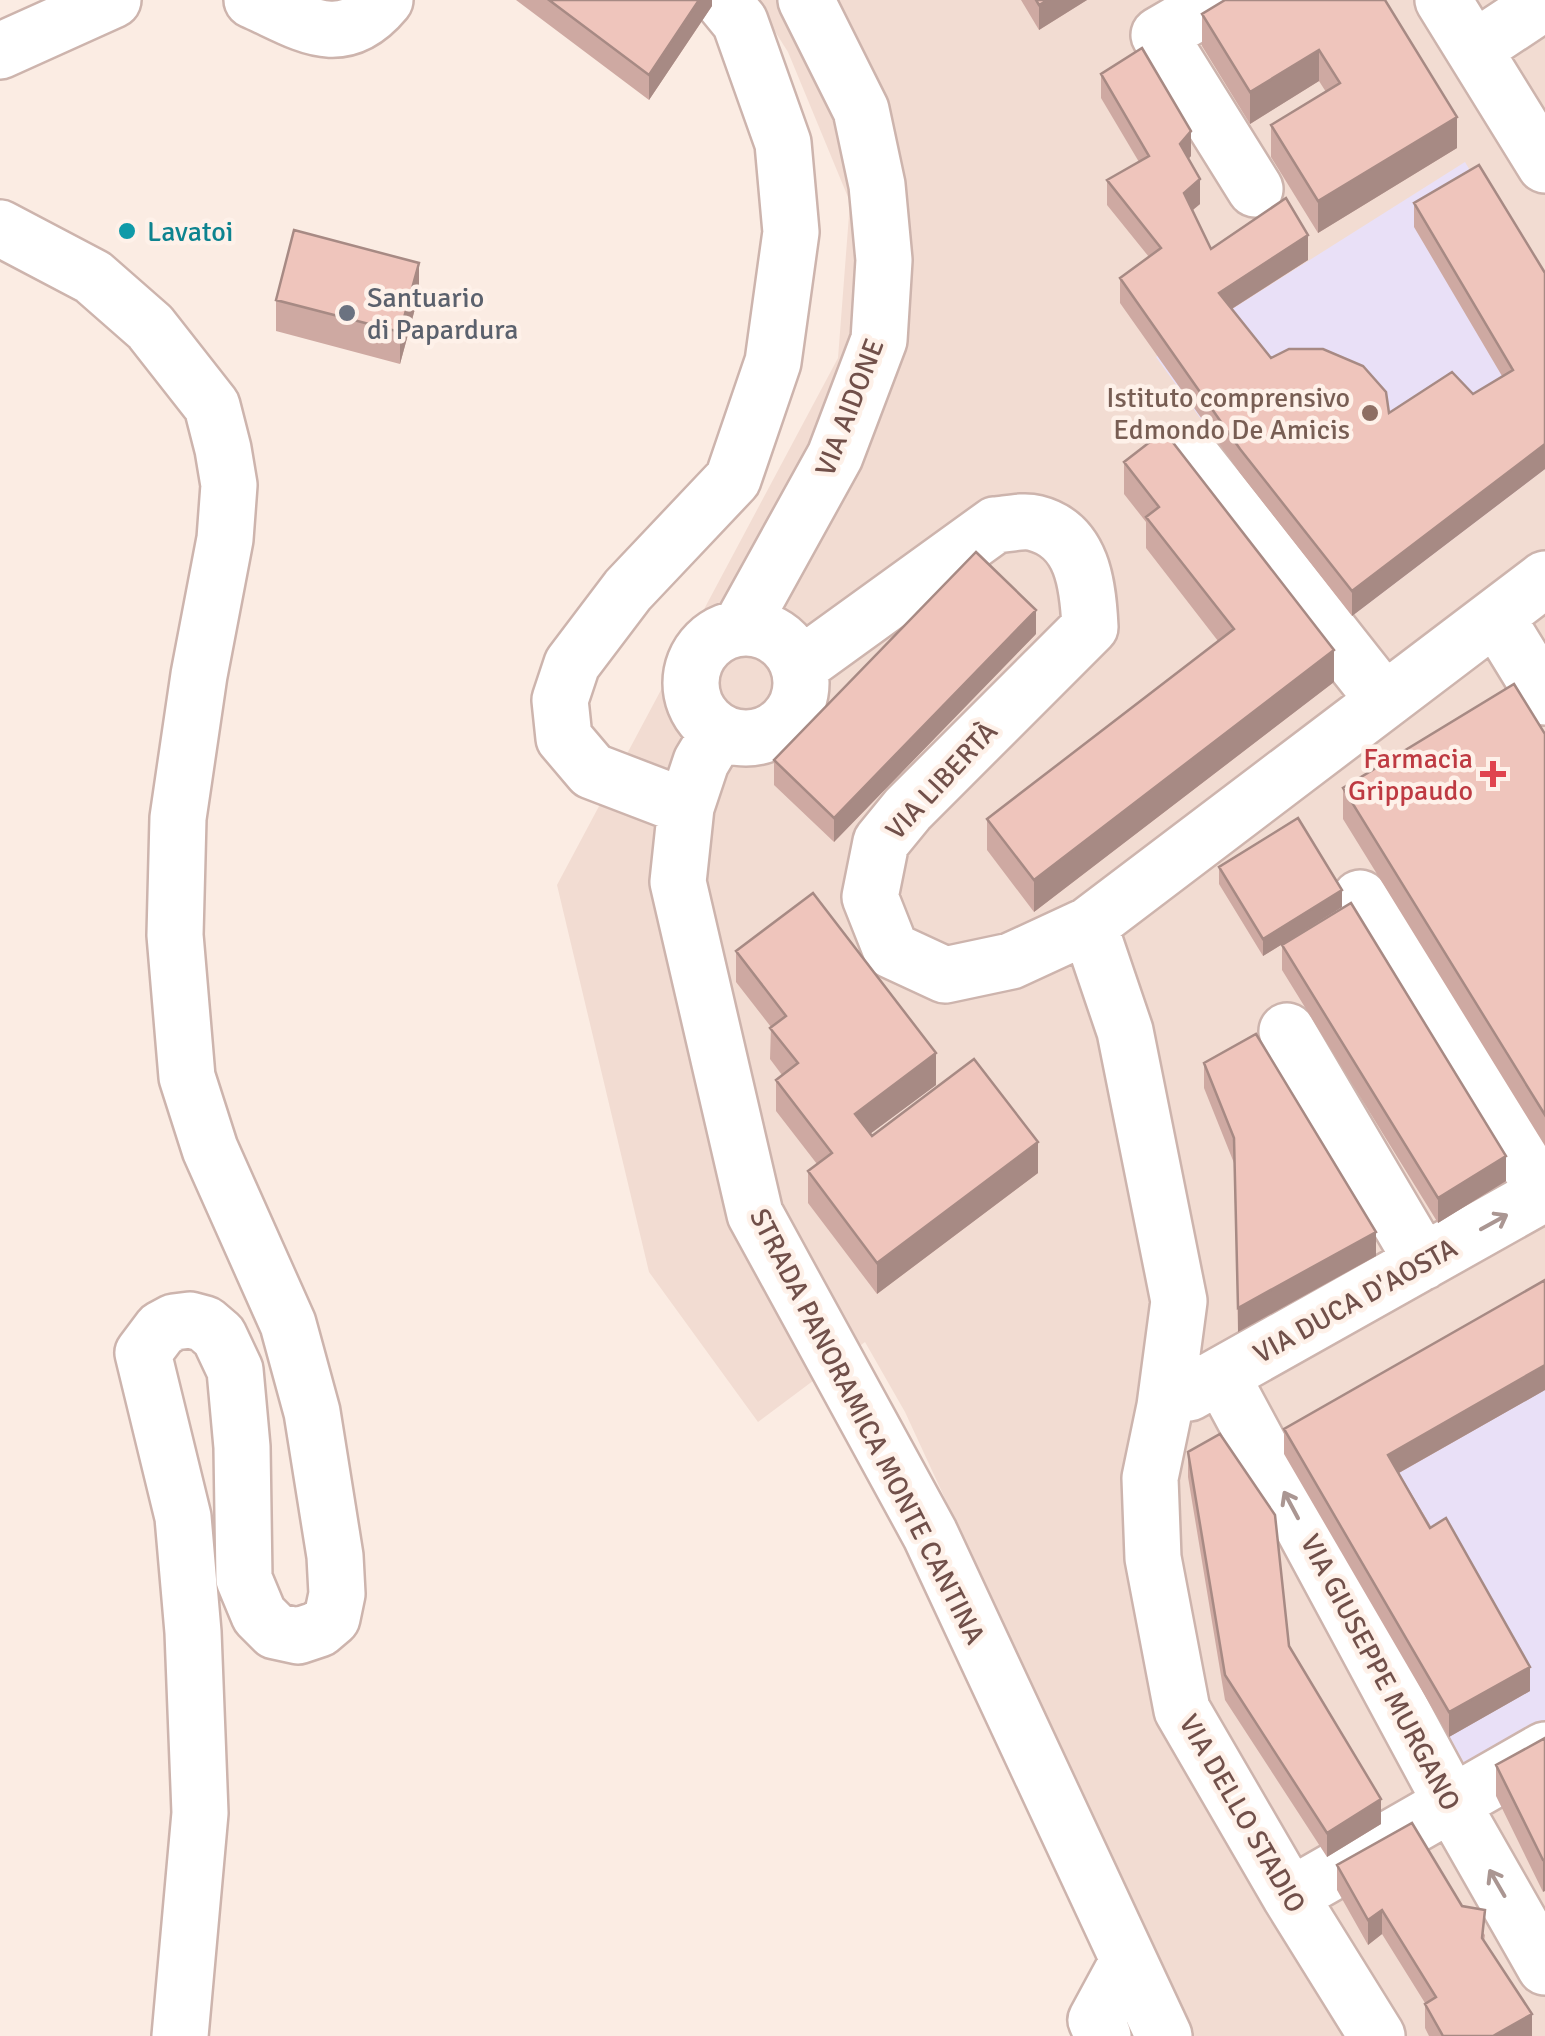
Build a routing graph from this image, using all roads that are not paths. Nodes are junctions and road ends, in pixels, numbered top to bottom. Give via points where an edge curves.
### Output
1 (113, 0) edge
2 (252, 0) edge
3 (385, 0) edge
4 (722, 0) edge
5 (806, 0) edge
6 (1219, 0) edge
7 (1444, 0) edge
8 (1545, 2) edge
9 (1474, 50) junction
10 (0, 51) edge
11 (1545, 166) edge
12 (1255, 189) dead end
13 (0, 228) edge
14 (1193, 458) dead end
15 (1545, 579) edge
16 (1496, 617) junction
17 (740, 628) junction
18 (800, 666) junction
19 (1545, 697) edge
20 (1384, 700) junction
21 (719, 732) junction
22 (686, 808) junction
23 (1360, 898) dead end
24 (1090, 925) junction
25 (1287, 1031) dead end
26 (1545, 1192) edge
27 (1423, 1262) junction
28 (1221, 1375) junction
29 (1165, 1406) junction
30 (1545, 1750) edge
31 (1451, 1802) junction
32 (1290, 1896) junction
33 (1128, 1962) junction
34 (1545, 1968) edge
35 (180, 2036) edge
36 (1103, 2036) edge
37 (1164, 2036) edge
38 (1378, 2036) edge

1 - 10 street
2 - 3 street via 323,32 351,27
4 - 22 street via 740,22 784,144 791,232 773,362 733,479 628,590 572,664 560,700 564,738 592,771
5 - 17 street, VIA AIDONE via 861,110 884,260 879,340 836,456
6 - 12 street via 1159,35
7 - 9 street
8 - 9 street
9 - 11 street
13 - 35 street via 93,277 150,328 212,406 229,485 178,818 174,935 186,1059 210,1149 288,1324 312,1412 337,1594 332,1618 298,1636 275,1632 259,1615 244,1580 235,1370 219,1336 205,1324 190,1320 161,1328 143,1354 182,1517 200,1813
14 - 20 street
15 - 16 street, VIA LIBERTÀ
16 - 19 street
16 - 20 street, VIA LIBERTÀ
17 - 18 street via 783,641
17 - 21 street via 709,642 692,672 696,706
18 - 21 street via 800,700 782,727 751,738
18 - 24 street, VIA LIBERTÀ via 995,525 1033,522 1068,539 1088,583 1090,627 880,842 870,897 891,950 945,975 1011,961
20 - 24 street, VIA LIBERTÀ
21 - 22 street, STRADA PANORAMICA MONTE CANTINA
22 - 33 street, STRADA PANORAMICA MONTE CANTINA via 678,882 755,1214 930,1534
23 - 26 street
24 - 29 street, VIA DELLO STADIO via 1125,1031 1179,1301
25 - 27 street
27 -> 26 street, VIA DUCA D'AOSTA
27 - 28 street, VIA DUCA D'AOSTA
28 - 29 street, VIA DUCA D'AOSTA
31 -> 28 street, VIA GIUSEPPE MURGANO
29 - 32 street, VIA DELLO STADIO via 1150,1478 1152,1558 1182,1710
30 - 31 street
31 - 32 street
34 -> 31 street, VIA GIUSEPPE MURGANO
32 - 38 street, VIA DELLO STADIO
33 - 36 street via 1096,2020
33 - 37 street, STRADA PANORAMICA MONTE CANTINA

